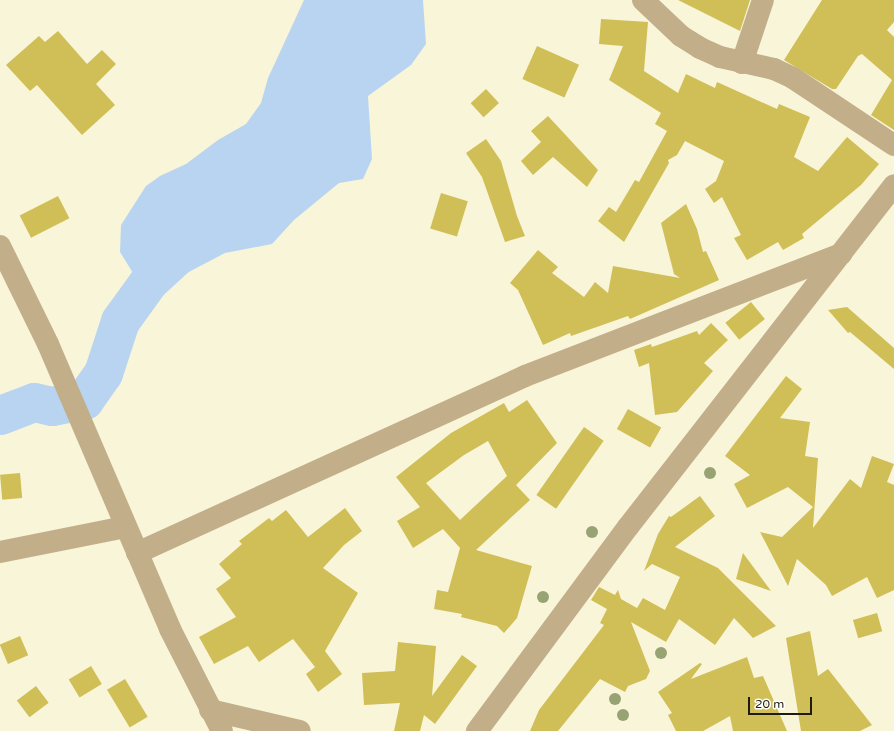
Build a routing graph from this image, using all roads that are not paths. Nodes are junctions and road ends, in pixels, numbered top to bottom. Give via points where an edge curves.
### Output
1 (643, 0) edge
2 (763, 0) edge
3 (742, 62) junction
4 (894, 145) edge
5 (894, 185) edge
6 (0, 246) edge
7 (841, 254) junction
8 (125, 527) junction
9 (0, 552) edge
10 (137, 553) junction
11 (210, 710) junction
12 (222, 731) edge
13 (300, 731) edge
14 (477, 731) edge

1 - 3 street via 681,36 700,48
2 - 3 street
3 - 4 street via 774,69 793,78
5 - 7 street
6 - 8 street via 48,344
7 - 10 street via 526,376
7 - 14 street via 628,527
8 - 9 street
8 - 10 street
10 - 11 street
11 - 12 street
11 - 13 street

